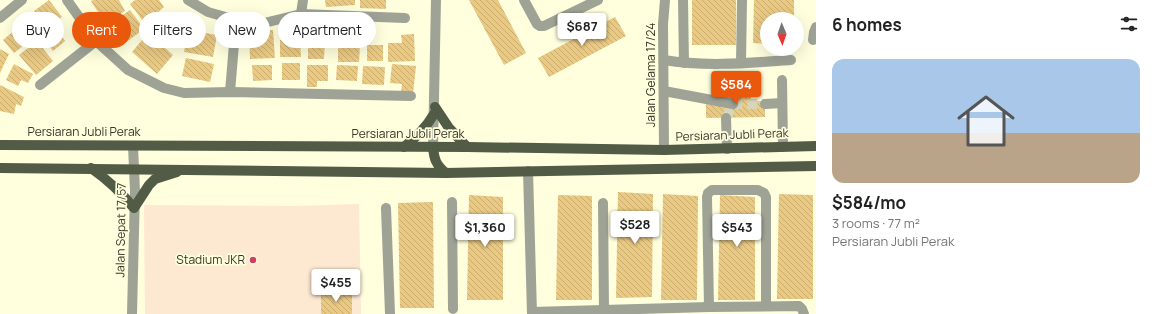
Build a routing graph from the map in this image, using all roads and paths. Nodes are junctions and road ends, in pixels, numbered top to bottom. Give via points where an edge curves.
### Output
1 (22, 0) edge
2 (67, 0) edge
3 (188, 0) edge
4 (303, 0) edge
5 (436, 0) edge
6 (524, 0) edge
7 (598, 0) edge
8 (665, 0) edge
9 (742, 0) edge
10 (682, 4) edge
11 (75, 12) edge
12 (301, 12) edge
13 (214, 14) edge
14 (376, 17) edge
15 (0, 18) edge
16 (405, 18) dead end
17 (816, 27) edge
18 (813, 40) dead end
19 (87, 48) edge
20 (104, 48) edge
21 (234, 48) edge
22 (664, 60) junction
23 (791, 60) dead end
24 (684, 63) junction
25 (741, 64) junction
26 (782, 80) dead end
27 (40, 85) dead end
28 (664, 91) junction
29 (230, 92) junction
30 (411, 96) dead end
31 (782, 103) junction
32 (733, 104) dead end
33 (765, 104) tunnel mouth
34 (434, 110) junction
35 (726, 118) tunnel mouth
36 (0, 145) edge
37 (133, 146) junction
38 (404, 146) junction
39 (816, 146) edge
40 (433, 147) junction
41 (468, 147) junction
42 (783, 147) junction
43 (727, 149) junction
44 (664, 150) junction
45 (816, 166) edge
46 (0, 168) edge
47 (91, 168) junction
48 (135, 169) junction
49 (186, 169) junction
50 (528, 171) junction
51 (446, 173) junction
52 (452, 202) dead end
53 (603, 203) dead end
54 (134, 208) junction
55 (386, 208) dead end
56 (766, 306) junction
57 (709, 307) junction
58 (604, 310) junction
59 (453, 312) edge
60 (625, 312) edge
61 (532, 313) edge
62 (132, 314) edge
63 (390, 314) edge
64 (804, 314) edge

1 - 15 street
2 - 11 street
3 - 13 street
4 - 12 street
5 - 34 street
6 - 7 street via 537,24 544,26
8 - 10 street
8 - 22 street, Jalan Gelama 17/24
9 - 25 street
10 - 24 street
14 - 16 street
17 - 18 street
19 - 27 street
20 - 29 street via 128,70 164,88 184,93
21 - 29 street
22 - 24 street
22 - 28 street, Jalan Gelama 17/24
23 - 25 street
24 - 25 street
26 - 31 street
28 - 32 street
28 - 44 street, Jalan Gelama 17/24
29 - 30 street
31 - 33 street
31 - 42 street
34 - 38 main road via 428,124 418,136
34 - 40 street
34 - 41 main road
35 - 43 street
36 - 37 main road, Persiaran Jubli Perak
37 - 38 main road, Persiaran Jubli Perak
37 - 48 street, Jalan Sepat 17/57
38 - 40 main road, Persiaran Jubli Perak
39 - 42 main road, Persiaran Jubli Perak
40 - 41 main road, Persiaran Jubli Perak
40 - 51 main road via 436,163
41 - 44 main road, Persiaran Jubli Perak
42 - 43 main road, Persiaran Jubli Perak
43 - 44 main road, Persiaran Jubli Perak
45 - 50 main road
46 - 47 main road
47 - 48 main road
47 - 54 main road via 116,188
48 - 49 main road
48 - 54 street, Jalan Sepat 17/57
49 - 51 main road
49 - 54 main road via 155,179
50 - 51 main road
50 - 61 street
52 - 59 street
53 - 58 street
54 - 62 street, Jalan Sepat 17/57
55 - 63 street
56 - 57 street
56 - 57 street via 766,197 758,190 712,190 707,197
56 - 64 street via 799,306
57 - 60 street
58 - 60 street
58 - 61 street

